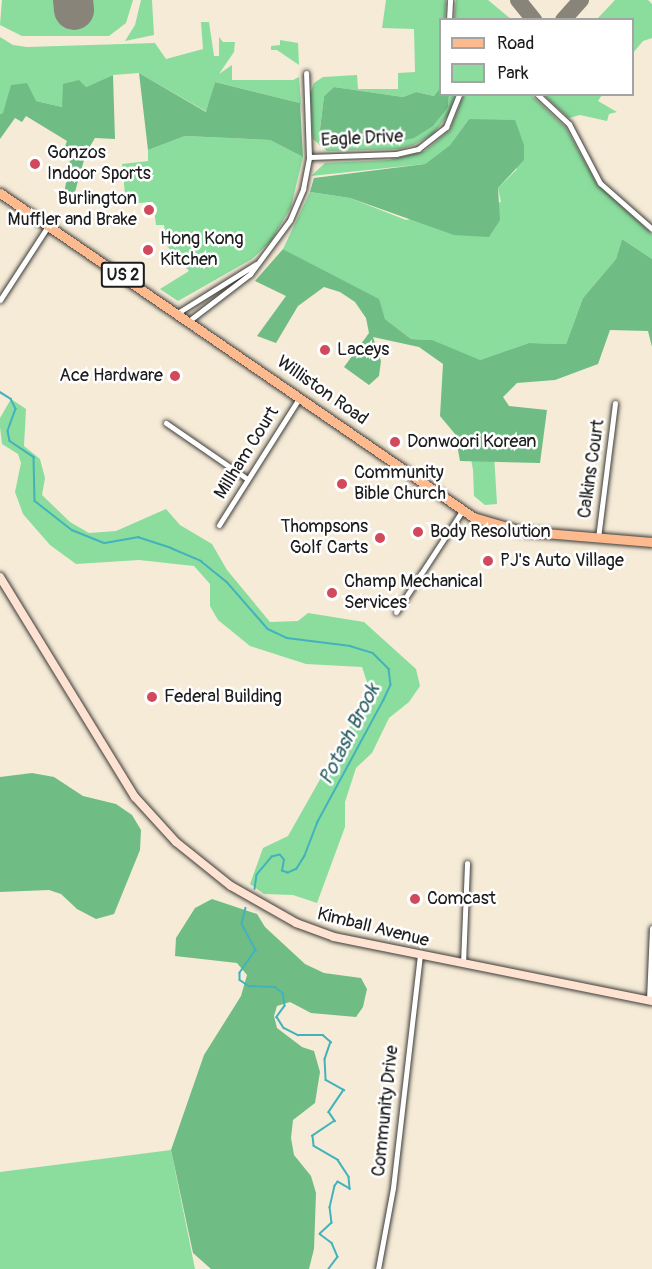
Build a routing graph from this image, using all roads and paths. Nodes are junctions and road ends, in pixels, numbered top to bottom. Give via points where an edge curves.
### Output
1 (450, 0) edge
2 (449, 18) edge
3 (306, 73) dead end
4 (458, 96) edge
5 (539, 96) edge
6 (309, 157) junction
7 (0, 193) edge
8 (48, 224) junction
9 (652, 229) edge
10 (260, 261) junction
11 (0, 300) edge
12 (179, 312) junction
13 (190, 320) junction
14 (300, 397) junction
15 (615, 403) dead end
16 (166, 423) dead end
17 (246, 478) junction
18 (462, 511) junction
19 (219, 525) dead end
20 (598, 538) junction
21 (652, 542) edge
22 (0, 577) edge
23 (396, 612) dead end
24 (467, 863) dead end
25 (652, 928) edge
26 (420, 955) junction
27 (463, 964) junction
28 (651, 1000) edge
29 (378, 1269) edge

1 - 2 street
3 - 6 street
4 - 6 street, Eagle Drive via 446,127 418,149 396,154
5 - 9 street via 569,124 600,183
6 - 10 street via 303,189 290,220
7 - 8 main road, Williston Road / US 2
8 - 11 street
8 - 12 main road, Williston Road / US 2
10 - 12 street
10 - 13 street via 241,281
12 - 13 main road, Williston Road / US 2
13 - 14 main road, Williston Road / US 2
14 - 17 street, Millham Court
14 - 18 main road, Williston Road / US 2
15 - 20 street, Calkins Court
16 - 17 street
17 - 19 street, Millham Court
18 - 20 main road, Williston Road / US 2 via 511,529
18 - 23 street
20 - 21 main road, Williston Road / US 2
22 - 26 main road, Kimball Avenue via 113,766 143,807 176,842 231,886 296,923 334,937
24 - 27 street
25 - 28 street
26 - 27 main road, Kimball Avenue
26 - 29 street, Community Drive via 392,1198
27 - 28 main road, Kimball Avenue

